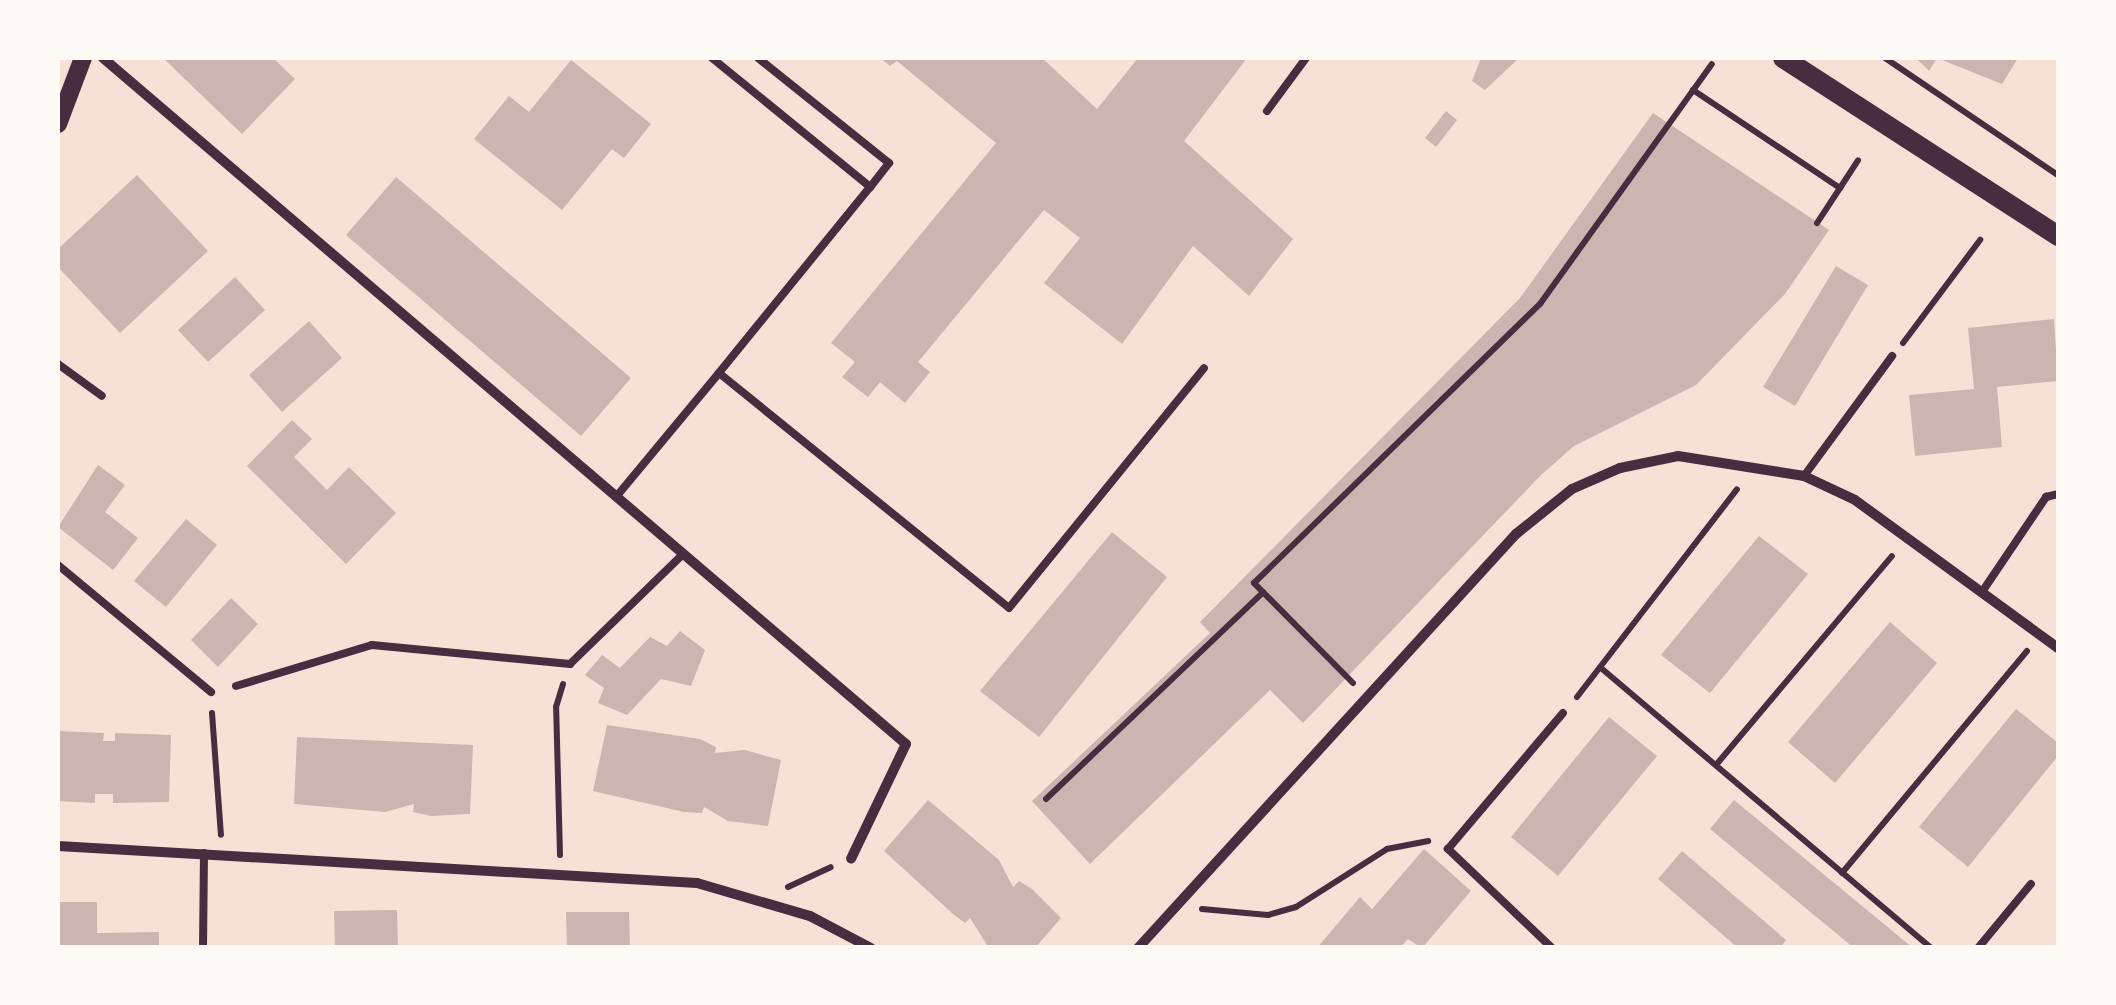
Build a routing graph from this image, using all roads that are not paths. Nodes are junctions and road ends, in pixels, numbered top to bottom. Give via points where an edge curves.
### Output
1 (84, 58) edge
2 (103, 58) edge
3 (712, 58) edge
4 (758, 58) edge
5 (1306, 58) edge
6 (1788, 59) edge
7 (1267, 111) dead end
8 (58, 124) edge
9 (870, 187) junction
10 (2058, 236) edge
11 (1892, 356) road end
12 (58, 364) edge
13 (1204, 368) dead end
14 (719, 372) junction
15 (102, 396) dead end
16 (1804, 476) junction
17 (2058, 494) edge
18 (616, 497) junction
19 (682, 554) junction
20 (58, 564) edge
21 (1982, 592) junction
22 (2058, 648) edge
23 (236, 686) dead end
24 (211, 692) road end
25 (1563, 714) road end
26 (58, 846) edge
27 (204, 853) junction
28 (850, 859) road end
29 (2031, 884) dead end
30 (203, 948) edge
31 (870, 948) edge
32 (1138, 948) edge
33 (1552, 948) edge
34 (1978, 948) edge

1 - 8 street
2 - 18 street
3 - 9 lane
4 - 9 lane via 889,163
5 - 7 lane
6 - 10 main road
9 - 14 lane
11 - 16 lane
12 - 15 lane
13 - 14 lane via 1009,608
14 - 18 lane
16 - 21 street via 1856,500
16 - 32 street via 1678,456 1620,468 1572,489 1516,534
17 - 21 lane via 2046,497
18 - 19 street
19 - 23 lane via 570,664 372,646
19 - 28 street via 906,744
20 - 24 lane
21 - 22 street
25 - 33 lane via 1448,849
26 - 27 street
27 - 30 lane
27 - 31 street via 696,884 756,897
29 - 34 lane

